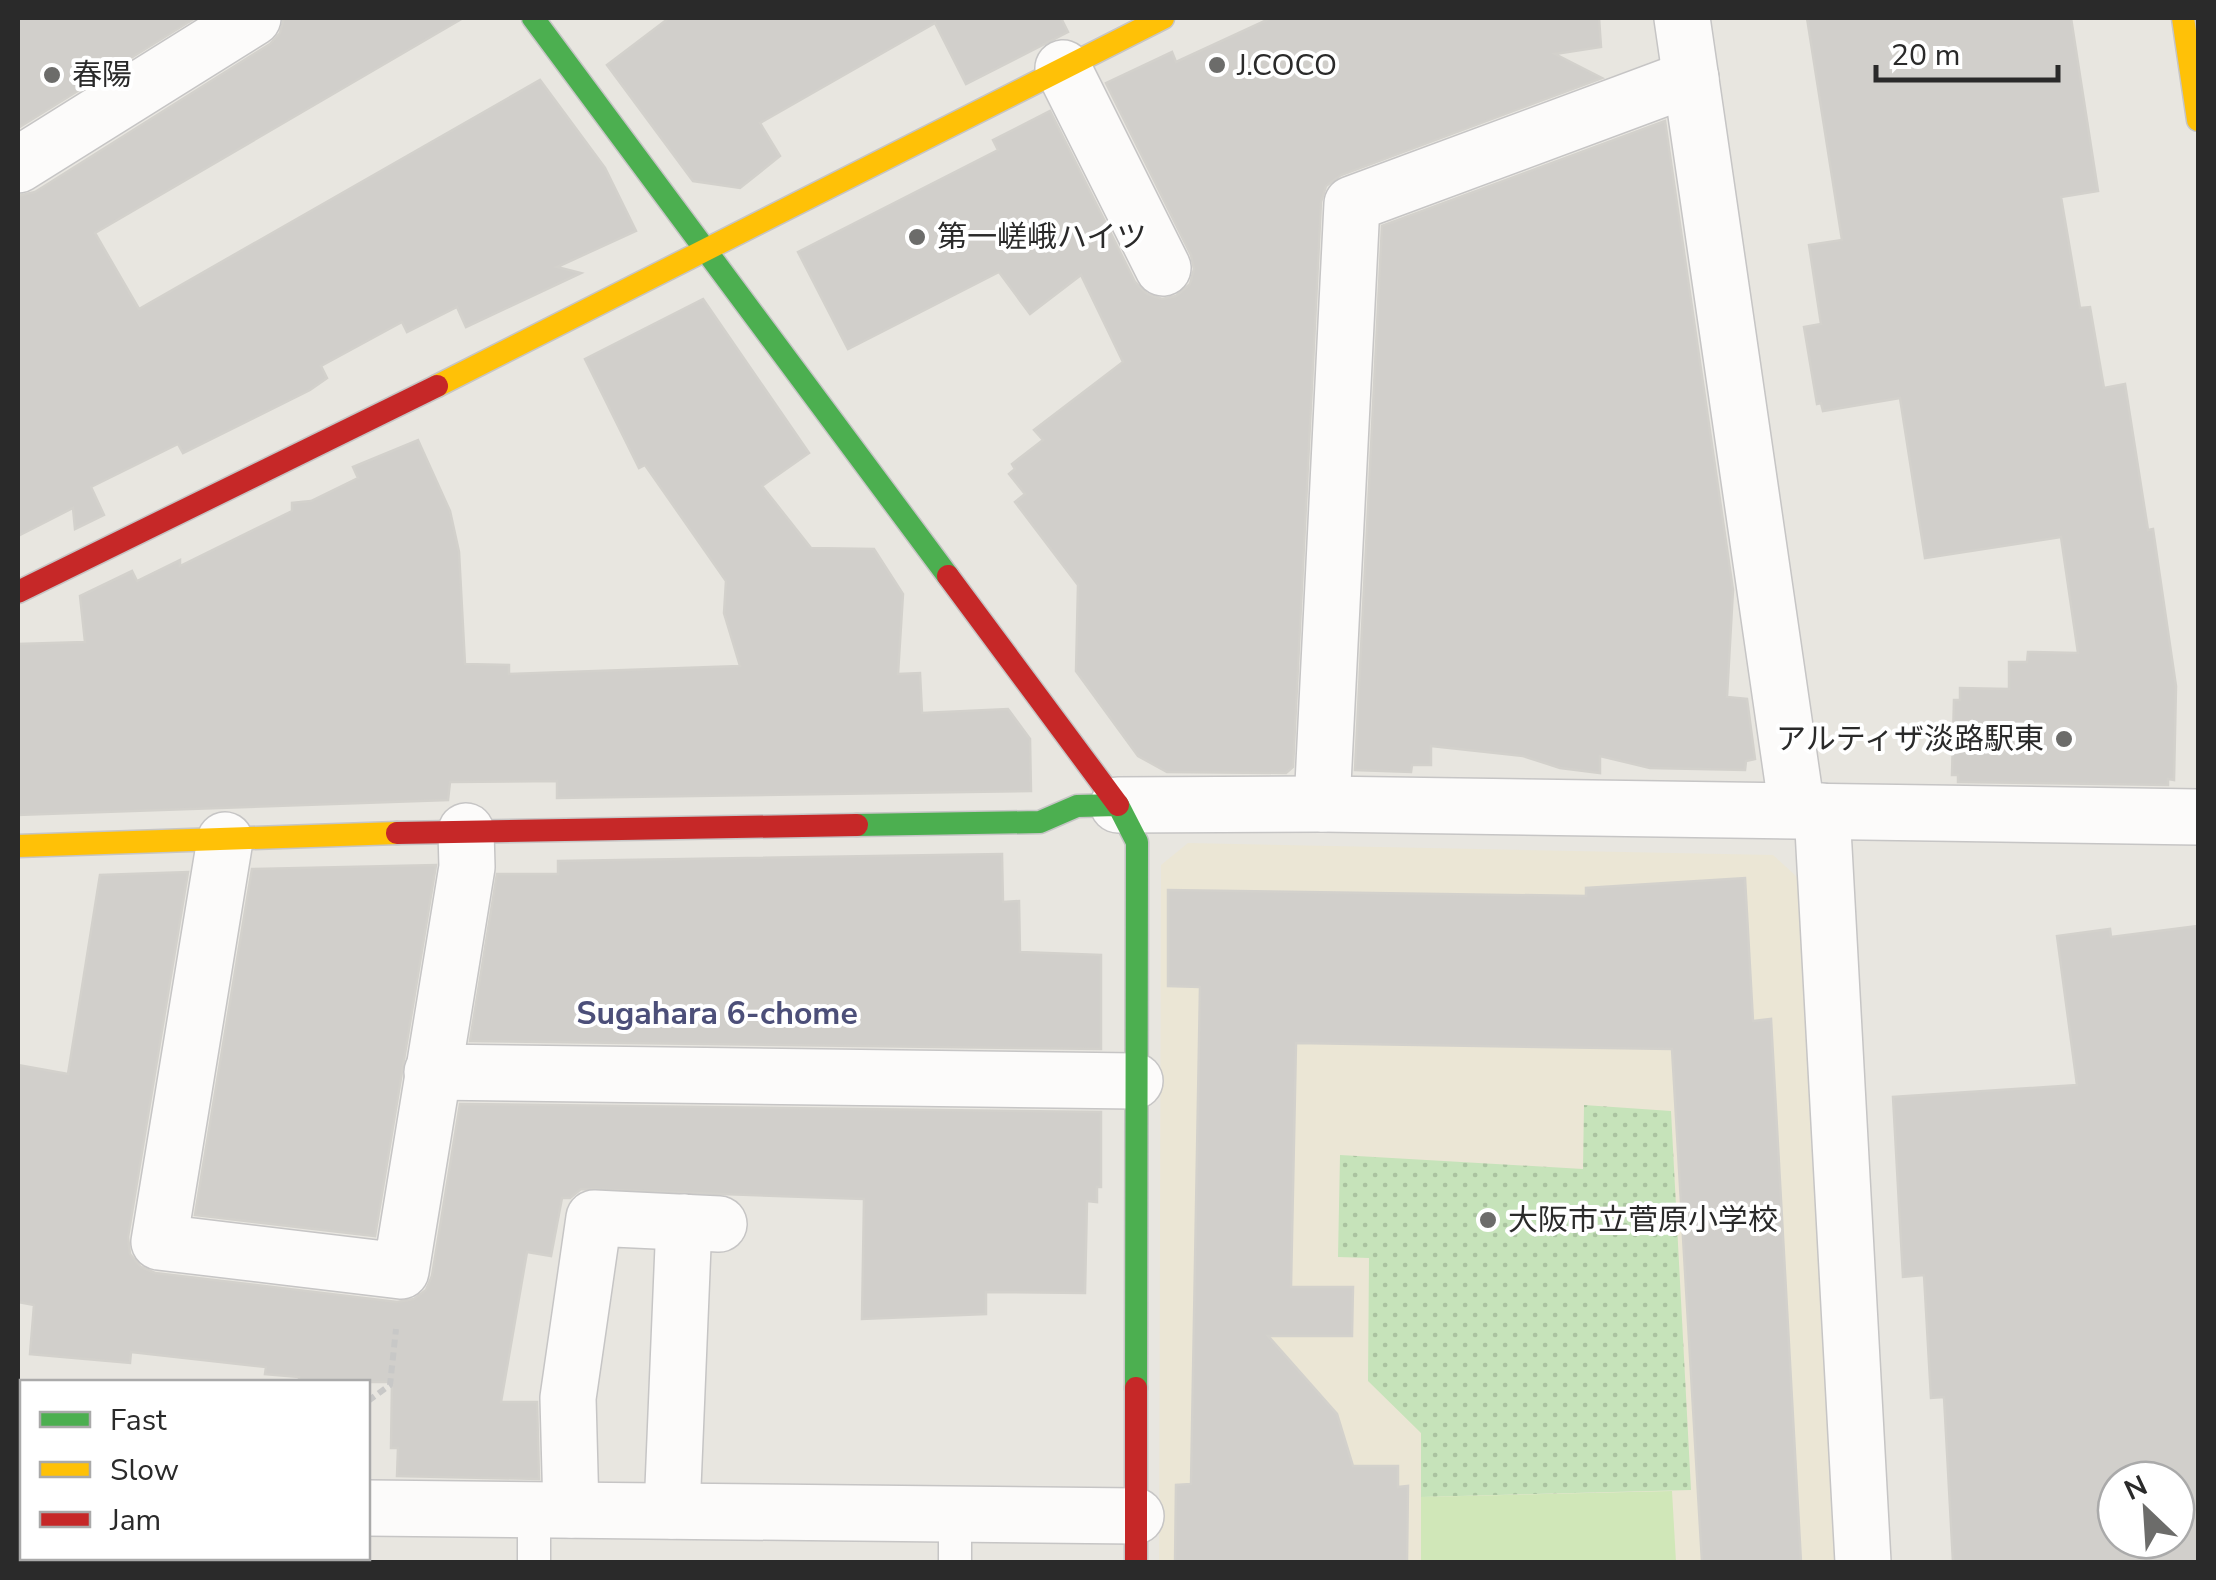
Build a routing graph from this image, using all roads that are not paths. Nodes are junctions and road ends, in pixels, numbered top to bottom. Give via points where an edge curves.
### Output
1 (254, 18) edge
2 (534, 18) edge
3 (1163, 18) edge
4 (1682, 18) edge
5 (2183, 18) edge
6 (1063, 68) junction
7 (1691, 78) junction
8 (2198, 120) edge
9 (18, 165) edge
10 (708, 252) junction
11 (1163, 268) dead end
12 (18, 592) edge
13 (1322, 804) junction
14 (1118, 805) junction
15 (1810, 811) junction
16 (2198, 817) edge
17 (466, 831) junction
18 (225, 840) junction
19 (18, 846) edge
20 (432, 1072) junction
21 (1135, 1081) junction
22 (370, 1508) edge
23 (672, 1511) junction
24 (546, 1527) edge
25 (955, 1538) edge
26 (1136, 1539) edge
27 (1863, 1562) edge

1 - 9 street
2 - 10 street
3 - 6 street
4 - 7 street
5 - 8 street
6 - 10 street
6 - 11 street
7 - 13 street via 1352,204
7 - 15 street
10 - 12 street
10 - 14 street
13 - 14 street
13 - 15 street
14 - 17 street via 1077,806 1040,822
14 - 21 street via 1136,842
15 - 16 street
15 - 27 street
17 - 18 street
17 - 20 street via 467,867
18 - 19 street
18 - 20 street via 159,1242 401,1271
20 - 21 street
21 - 26 street
22 - 24 street
23 - 24 street
23 - 24 street via 701,1223 594,1218
23 - 25 street
25 - 26 street

